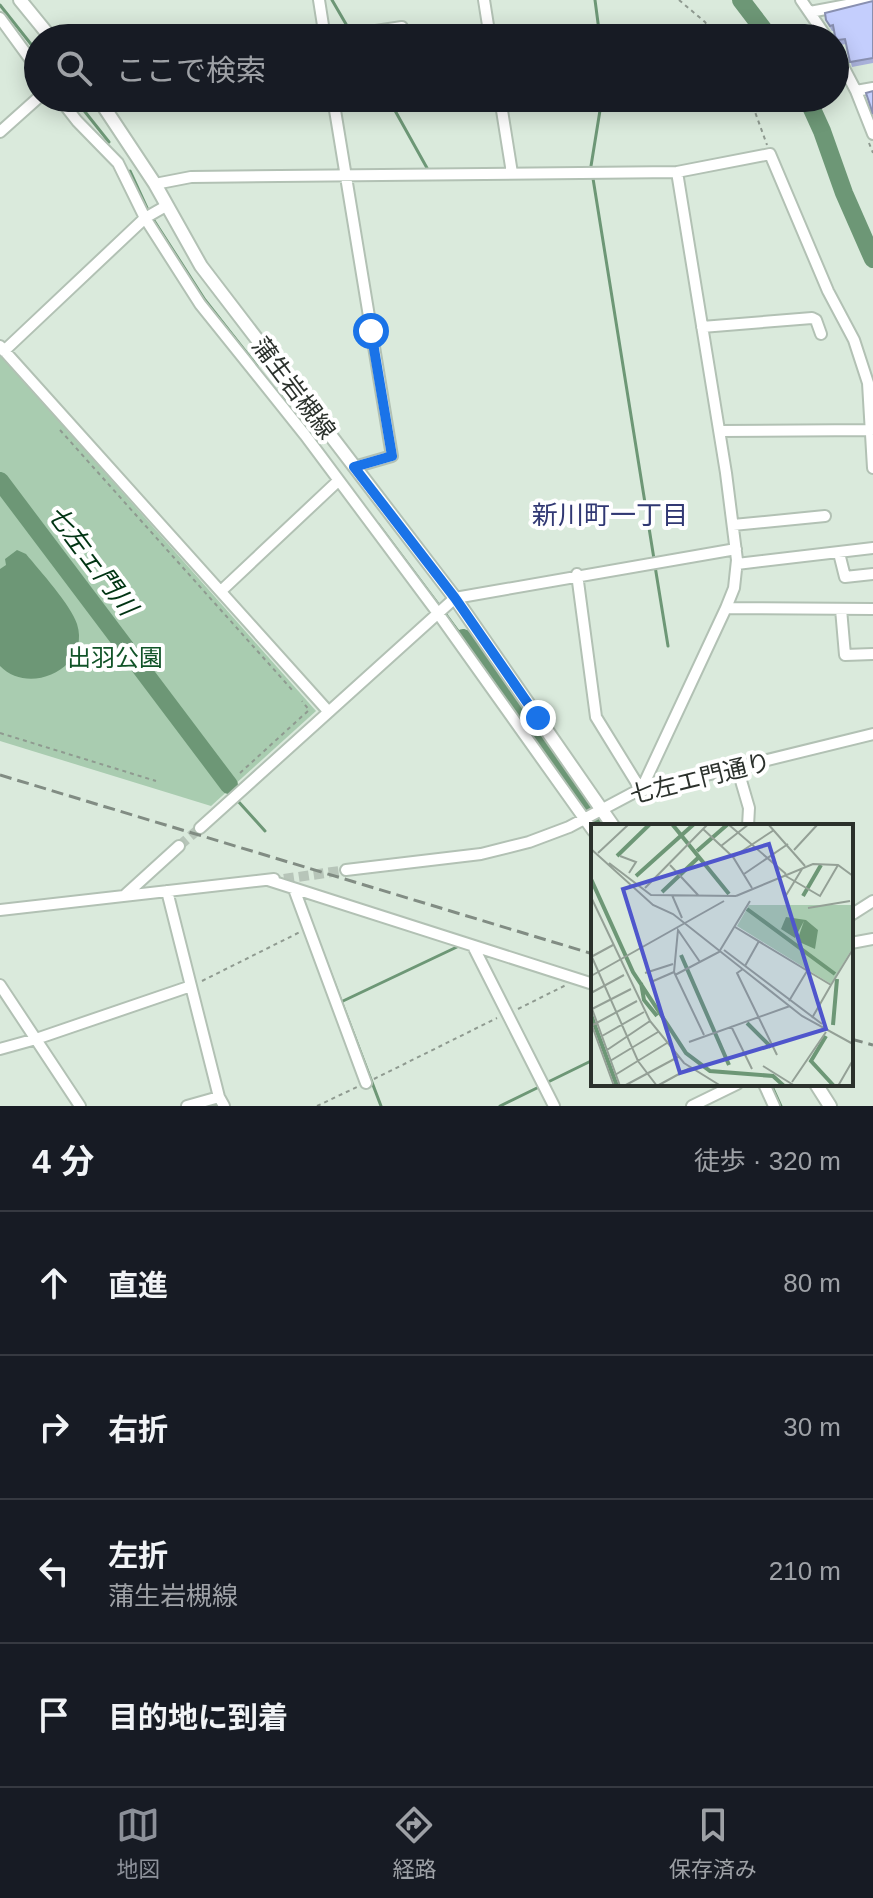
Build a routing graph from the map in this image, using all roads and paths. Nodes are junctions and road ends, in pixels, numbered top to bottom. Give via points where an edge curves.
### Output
1 (20, 0) edge
2 (319, 0) edge
3 (484, 0) edge
4 (679, 0) edge
5 (801, 0) edge
6 (873, 0) edge
7 (810, 12) junction
8 (0, 18) edge
9 (40, 24) edge
10 (324, 24) edge
11 (488, 24) edge
12 (706, 24) edge
13 (818, 24) edge
14 (24, 51) edge
15 (849, 78) edge
16 (873, 88) edge
17 (856, 91) junction
18 (24, 111) edge
19 (72, 112) edge
20 (107, 112) edge
21 (335, 112) edge
22 (502, 112) edge
23 (755, 112) edge
24 (0, 132) edge
25 (873, 134) edge
26 (770, 154) junction
27 (677, 172) junction
28 (512, 173) junction
29 (345, 175) junction
30 (155, 184) junction
31 (166, 206) junction
32 (145, 218) junction
33 (702, 327) junction
34 (821, 334) dead end
35 (2, 349) edge
36 (53, 422) dead end
37 (871, 430) edge
38 (720, 431) junction
39 (354, 467) junction
40 (873, 468) edge
41 (338, 481) junction
42 (825, 516) dead end
43 (733, 525) junction
44 (873, 548) edge
45 (839, 553) junction
46 (737, 557) junction
47 (577, 574) junction
48 (873, 574) edge
49 (221, 591) junction
50 (455, 598) junction
51 (726, 608) junction
52 (841, 609) junction
53 (873, 609) edge
54 (437, 612) junction
55 (873, 654) edge
56 (294, 692) dead end
57 (302, 701) dead end
58 (328, 711) junction
59 (0, 733) edge
60 (873, 734) edge
61 (737, 767) junction
62 (240, 773) dead end
63 (156, 781) dead end
64 (641, 790) junction
65 (603, 809) junction
66 (586, 819) junction
67 (612, 824) edge
68 (748, 824) edge
69 (200, 828) tunnel mouth
70 (591, 828) edge
71 (179, 846) tunnel mouth
72 (346, 870) tunnel mouth
73 (284, 879) tunnel mouth
74 (268, 880) junction
75 (294, 889) junction
76 (167, 891) junction
77 (124, 896) junction
78 (873, 901) edge
79 (0, 910) edge
80 (853, 914) edge
81 (309, 928) junction
82 (873, 939) edge
83 (853, 943) edge
84 (473, 946) junction
85 (578, 979) junction
86 (591, 983) edge
87 (0, 985) edge
88 (191, 986) junction
89 (509, 1013) junction
90 (36, 1039) junction
91 (0, 1049) edge
92 (366, 1083) junction
93 (733, 1086) edge
94 (765, 1086) edge
95 (817, 1086) edge
96 (221, 1102) edge
97 (80, 1106) edge
98 (187, 1106) edge
99 (317, 1106) edge
100 (554, 1106) edge
101 (692, 1106) edge
102 (774, 1106) edge
103 (830, 1106) edge

1 - 9 main road
2 - 10 street
3 - 11 street
4 - 12 path
5 - 7 street
6 - 7 street
7 - 13 street
8 - 14 street
15 - 17 street
16 - 17 street
17 - 25 street
18 - 24 street
19 - 32 street via 118,163
20 - 30 main road, 蒲生岩槻線
21 - 29 street
22 - 28 street
23 - 26 path
26 - 27 street
26 - 37 street via 854,340 868,383
27 - 28 street
27 - 33 street
28 - 29 street
29 - 30 street via 191,177
29 - 39 street via 392,456
30 - 31 main road, 蒲生岩槻線
31 - 32 street
31 - 39 main road, 蒲生岩槻線 via 201,266
32 - 35 street
32 - 41 street via 200,304
33 - 34 street via 812,318
33 - 38 street
35 - 49 street
36 - 56 path
37 - 38 street
37 - 40 street
38 - 43 street
39 - 50 main road, 蒲生岩槻線
41 - 49 street
41 - 54 street
42 - 43 street
43 - 46 street
44 - 45 street
45 - 46 street
45 - 48 street via 845,577
46 - 47 street
46 - 51 street
47 - 50 street
47 - 64 street via 596,717
49 - 58 street
50 - 54 street
50 - 65 main road, 蒲生岩槻線
51 - 52 street
51 - 64 street
52 - 53 street
52 - 55 street via 845,655
54 - 58 street
54 - 66 street
57 - 62 path via 309,710
58 - 69 street
59 - 63 path
60 - 61 street, 七左エ門通り
61 - 64 street, 七左エ門通り
61 - 68 street
64 - 65 street, 七左エ門通り
65 - 66 street, 七左エ門通り
65 - 67 main road, 蒲生岩槻線
66 - 70 street
66 - 72 street, 七左エ門通り via 548,836 481,854
71 - 77 street
73 - 74 street
74 - 75 street
74 - 76 street
75 - 81 street
75 - 84 street
76 - 77 street
76 - 88 street
77 - 79 street
78 - 80 street
81 - 88 path
81 - 92 street
82 - 83 street
84 - 85 street
84 - 89 street
85 - 86 street
85 - 89 path
87 - 90 street
88 - 90 street
88 - 96 street
89 - 92 path
89 - 100 street
90 - 91 street
90 - 97 street
92 - 99 path
93 - 101 street
94 - 102 street
95 - 103 main road
96 - 98 street

